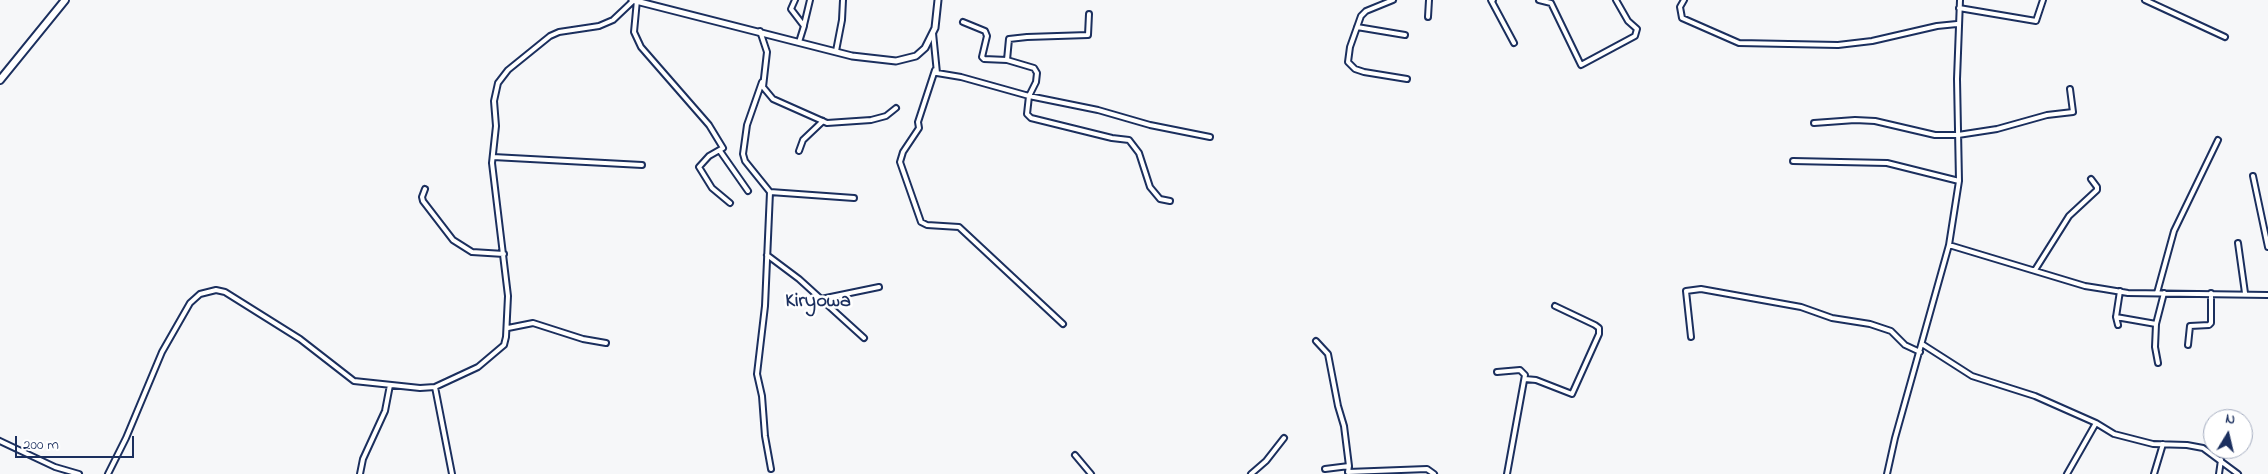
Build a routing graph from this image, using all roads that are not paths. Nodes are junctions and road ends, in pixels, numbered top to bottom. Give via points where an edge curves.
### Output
1 (65, 0) edge
2 (795, 0) edge
3 (810, 0) edge
4 (843, 0) edge
5 (938, 0) edge
6 (1393, 0) edge
7 (1429, 0) edge
8 (1493, 0) edge
9 (1539, 0) edge
10 (1616, 0) edge
11 (1684, 0) edge
12 (1960, 0) edge
13 (2043, 0) edge
14 (2145, 0) edge
15 (635, 1) edge
16 (1960, 8) junction
17 (1089, 14) dead end
18 (1428, 16) dead end
19 (963, 22) dead end
20 (1957, 24) dead end
21 (804, 26) junction
22 (1357, 27) junction
23 (760, 31) junction
24 (933, 33) junction
25 (1405, 34) dead end
26 (2225, 37) dead end
27 (800, 42) junction
28 (1514, 43) dead end
29 (836, 51) junction
30 (1007, 60) junction
31 (935, 70) junction
32 (1407, 79) dead end
33 (0, 80) edge
34 (762, 82) junction
35 (2070, 89) dead end
36 (1029, 96) junction
37 (896, 108) dead end
38 (822, 121) junction
39 (1814, 123) dead end
40 (1958, 135) junction
41 (1210, 137) dead end
42 (2218, 140) dead end
43 (720, 151) junction
44 (799, 151) dead end
45 (493, 157) junction
46 (1793, 161) dead end
47 (642, 165) dead end
48 (2253, 176) dead end
49 (2092, 179) dead end
50 (1959, 182) junction
51 (425, 189) dead end
52 (748, 191) dead end
53 (770, 192) junction
54 (854, 198) dead end
55 (1170, 201) dead end
56 (730, 203) dead end
57 (2238, 243) dead end
58 (1949, 245) junction
59 (2268, 248) edge
60 (504, 254) junction
61 (767, 256) junction
62 (2035, 270) junction
63 (879, 287) dead end
64 (2120, 291) junction
65 (2157, 293) junction
66 (2164, 293) junction
67 (2211, 293) junction
68 (2245, 293) junction
69 (2268, 295) edge
70 (821, 299) junction
71 (1555, 306) dead end
72 (2116, 317) junction
73 (1063, 324) dead end
74 (2156, 324) junction
75 (2118, 326) dead end
76 (508, 328) junction
77 (1691, 337) dead end
78 (864, 338) dead end
79 (1316, 341) dead end
80 (606, 343) dead end
81 (1922, 344) junction
82 (2188, 345) dead end
83 (1920, 352) junction
84 (2158, 363) dead end
85 (1497, 372) dead end
86 (1524, 380) junction
87 (390, 385) junction
88 (435, 387) junction
89 (2096, 423) junction
90 (1284, 438) dead end
91 (0, 441) edge
92 (2163, 444) junction
93 (1075, 455) dead end
94 (2221, 460) junction
95 (1350, 466) junction
96 (771, 469) dead end
97 (1325, 469) dead end
98 (2068, 472) edge
99 (79, 474) edge
100 (108, 474) edge
101 (360, 474) edge
102 (452, 474) edge
103 (1091, 474) edge
104 (1251, 474) edge
105 (1434, 474) edge
106 (1508, 474) edge
107 (1887, 474) edge
108 (2073, 474) edge
109 (2154, 474) edge
110 (2219, 474) edge
111 (2238, 474) edge

1 - 33 main road
2 - 21 street via 793,13
3 - 21 street
4 - 29 street
5 - 24 street
6 - 22 street via 1366,11
7 - 18 street
8 - 28 street
9 - 10 street via 1551,3 1580,65 1635,36 1637,29 1628,21
11 - 20 street via 1680,7 1682,18 1739,43 1838,45
12 - 16 street
13 - 16 street via 2036,21
14 - 26 street
15 - 23 street
15 - 43 street via 634,32 641,47 718,138 724,148
15 - 45 street via 613,20 599,26 550,36 508,70 495,91
16 - 40 street
17 - 30 street via 1088,35 1009,39
19 - 30 street via 984,31 987,36 984,59
21 - 27 street
22 - 25 street
22 - 32 street via 1348,56 1351,67
23 - 27 street
23 - 34 street via 766,52
24 - 29 street via 925,48 908,59 880,61
24 - 31 street
27 - 29 street
30 - 36 street via 1036,70 1036,82
31 - 36 street via 939,75 961,77
31 - 73 street via 918,128 900,162 922,222 959,227
34 - 38 street via 770,98
34 - 53 street via 748,125 743,154
35 - 40 street via 2074,112
36 - 41 street
36 - 55 street via 1028,114 1031,118 1129,140 1139,154 1150,188 1160,199
37 - 38 street via 886,116 871,120
38 - 44 street via 803,140
39 - 40 street via 1855,120 1935,135
40 - 50 street
42 - 65 street via 2174,231
43 - 52 street
43 - 56 street via 698,167 712,188
45 - 47 street
45 - 60 street via 493,181
46 - 50 street via 1887,164
48 - 59 street
49 - 62 street via 2098,187 2070,216
50 - 58 street
51 - 60 street via 423,201 453,240 472,252
53 - 54 street
53 - 61 street
57 - 68 street
58 - 62 street
58 - 81 street
60 - 76 street
61 - 70 street
61 - 96 street via 757,374
62 - 64 street via 2084,286
63 - 70 street
64 - 65 street
64 - 72 street
65 - 66 street
66 - 67 street
66 - 74 street
67 - 68 street
67 - 82 street via 2211,323 2190,326
68 - 69 street
70 - 78 street
71 - 86 street via 1595,325 1599,334 1572,394 1536,380
72 - 74 street
72 - 75 street
74 - 84 street via 2154,347
76 - 80 street via 540,324 583,339
76 - 88 street via 504,345 498,351 478,367
77 - 83 street via 1686,291 1701,289 1801,307 1832,318 1870,324 1890,332
79 - 95 street via 1328,354
81 - 83 street
81 - 89 street via 1972,376 2035,396
83 - 107 street via 1894,438
85 - 86 street via 1523,371
86 - 106 street
87 - 88 street
87 - 100 street via 354,381 281,327 225,292 208,290 190,302 169,339
87 - 101 street via 385,411 363,459
88 - 102 street
89 - 92 street via 2114,434
89 - 98 street
90 - 104 street
91 - 99 street via 55,467
92 - 94 street via 2195,446 2212,452
92 - 109 street
93 - 103 street
94 - 110 street
94 - 111 street
95 - 97 street
95 - 105 street via 1348,472 1427,470
98 - 108 street

